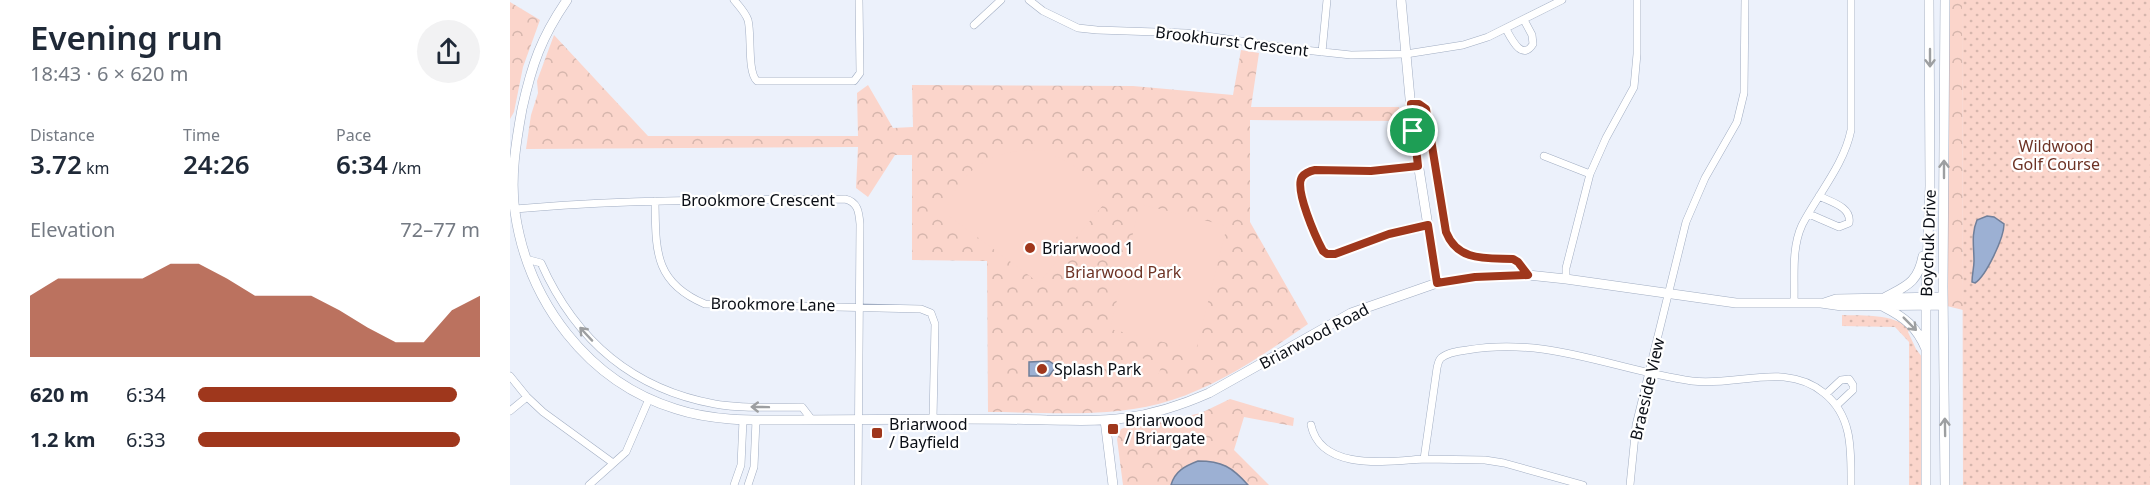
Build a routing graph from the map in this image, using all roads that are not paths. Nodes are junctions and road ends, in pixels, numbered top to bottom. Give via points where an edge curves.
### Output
1 (567, 0) edge
2 (734, 0) edge
3 (859, 0) edge
4 (1001, 0) edge
5 (1029, 0) edge
6 (1327, 0) edge
7 (1401, 0) edge
8 (1562, 0) edge
9 (1637, 0) edge
10 (1745, 0) edge
11 (1851, 0) edge
12 (1929, 0) edge
13 (1945, 0) edge
14 (1524, 20) junction
15 (974, 25) dead end
16 (1506, 29) junction
17 (1322, 52) junction
18 (1406, 54) junction
19 (1411, 104) junction
20 (514, 131) edge
21 (1544, 156) dead end
22 (1418, 166) junction
23 (1590, 174) junction
24 (1819, 196) junction
25 (655, 201) junction
26 (515, 209) junction
27 (1809, 214) junction
28 (1428, 225) junction
29 (1927, 232) junction
30 (526, 260) junction
31 (1528, 275) junction
32 (1566, 279) junction
33 (1437, 283) junction
34 (1669, 294) junction
35 (1926, 301) junction
36 (1943, 301) junction
37 (1882, 302) junction
38 (1794, 303) junction
39 (858, 306) junction
40 (1928, 353) junction
41 (1650, 372) junction
42 (510, 376) edge
43 (1826, 394) junction
44 (527, 397) junction
45 (648, 399) junction
46 (1837, 405) junction
47 (510, 411) edge
48 (933, 419) junction
49 (743, 420) junction
50 (756, 420) junction
51 (812, 420) junction
52 (1105, 420) junction
53 (857, 421) junction
54 (1311, 425) dead end
55 (1424, 459) junction
56 (614, 463) junction
57 (589, 485) edge
58 (734, 485) edge
59 (748, 485) edge
60 (858, 485) edge
61 (1113, 485) edge
62 (1583, 485) edge
63 (1630, 485) edge
64 (1851, 485) edge
65 (1926, 485) edge
66 (1945, 485) edge

1 - 20 street, Briarwood Road via 543,39
2 - 3 street via 749,24 753,78 757,81 854,81 860,73
4 - 15 street
5 - 17 street, Brookhurst Crescent via 1078,28 1186,33
6 - 17 street
7 - 18 street
8 - 14 street, Brookhurst Crescent
9 - 23 street via 1634,87
10 - 34 street, Braeside View via 1741,111 1695,199
11 - 24 street via 1851,130 1844,154
12 -> 29 street, Boychuk Drive
36 -> 13 street, Boychuk Drive
14 - 16 street, Brookhurst Crescent
14 - 16 street via 1533,38 1528,50 1518,48
16 - 18 street, Brookhurst Crescent via 1463,45
17 - 18 street, Brookhurst Crescent
18 - 19 street
19 - 22 street
19 - 31 street via 1426,109 1449,240 1472,258 1513,259
20 - 26 street, Briarwood Road
21 - 23 street
22 - 28 street
22 - 28 street via 1371,171 1315,170 1302,177 1301,184 1308,218 1327,254
23 - 32 street
24 - 27 street
24 - 27 street via 1847,210 1849,223 1839,227
25 - 26 street, Brookmore Crescent
25 - 39 street, Brookmore Lane via 660,263 669,279 687,296 705,304 730,306
25 - 39 street, Brookmore Crescent via 850,200 858,208 859,216
26 - 30 street, Briarwood Road
27 - 38 street via 1795,245
28 - 33 street
29 - 35 street, Boychuk Drive
29 - 37 street via 1918,274
30 - 45 street, Briarwood Road via 551,313 574,343 601,369
51 -> 30 street, Briarwood Road via 802,407 717,405 645,381 617,364 586,336 565,310 541,263
31 - 32 street, Briarwood Road
31 - 33 street, Briarwood Road
32 - 34 street, Briarwood Road
33 - 52 street, Briarwood Road via 1351,313 1187,403
34 - 38 street, Briarwood Road via 1736,303
34 - 41 street, Braeside View
35 - 36 street, Briarwood Road
35 - 37 street, Briarwood Road
35 - 40 street, Boychuk Drive
66 -> 36 street, Boychuk Drive
37 - 38 street, Briarwood Road via 1832,306
37 -> 40 street via 1914,327
39 - 48 street, Brookmore Lane via 921,309 931,313 935,324
39 - 53 street, Brookmore Crescent
40 - 65 street, Boychuk Drive
41 - 43 street via 1724,382 1788,376
41 - 55 street via 1533,347 1475,349 1443,356 1436,375
41 - 63 street, Braeside View via 1636,425
42 - 44 street
43 - 46 street
43 - 46 street via 1841,380 1849,379 1853,390
44 - 47 street
44 - 56 street
45 - 49 street, Briarwood Road via 699,415
45 - 56 street via 626,452
46 - 64 street via 1851,442
48 - 52 street, Briarwood Road
48 - 53 street, Briarwood Road
49 - 50 street, Briarwood Road
49 - 58 street via 741,465
50 - 51 street, Briarwood Road
50 - 59 street via 754,467
51 - 53 street, Briarwood Road
52 - 61 street
53 - 60 street, Brookmore Crescent
54 - 55 street via 1321,444 1342,456 1359,461
55 - 62 street via 1504,463
56 - 57 street

